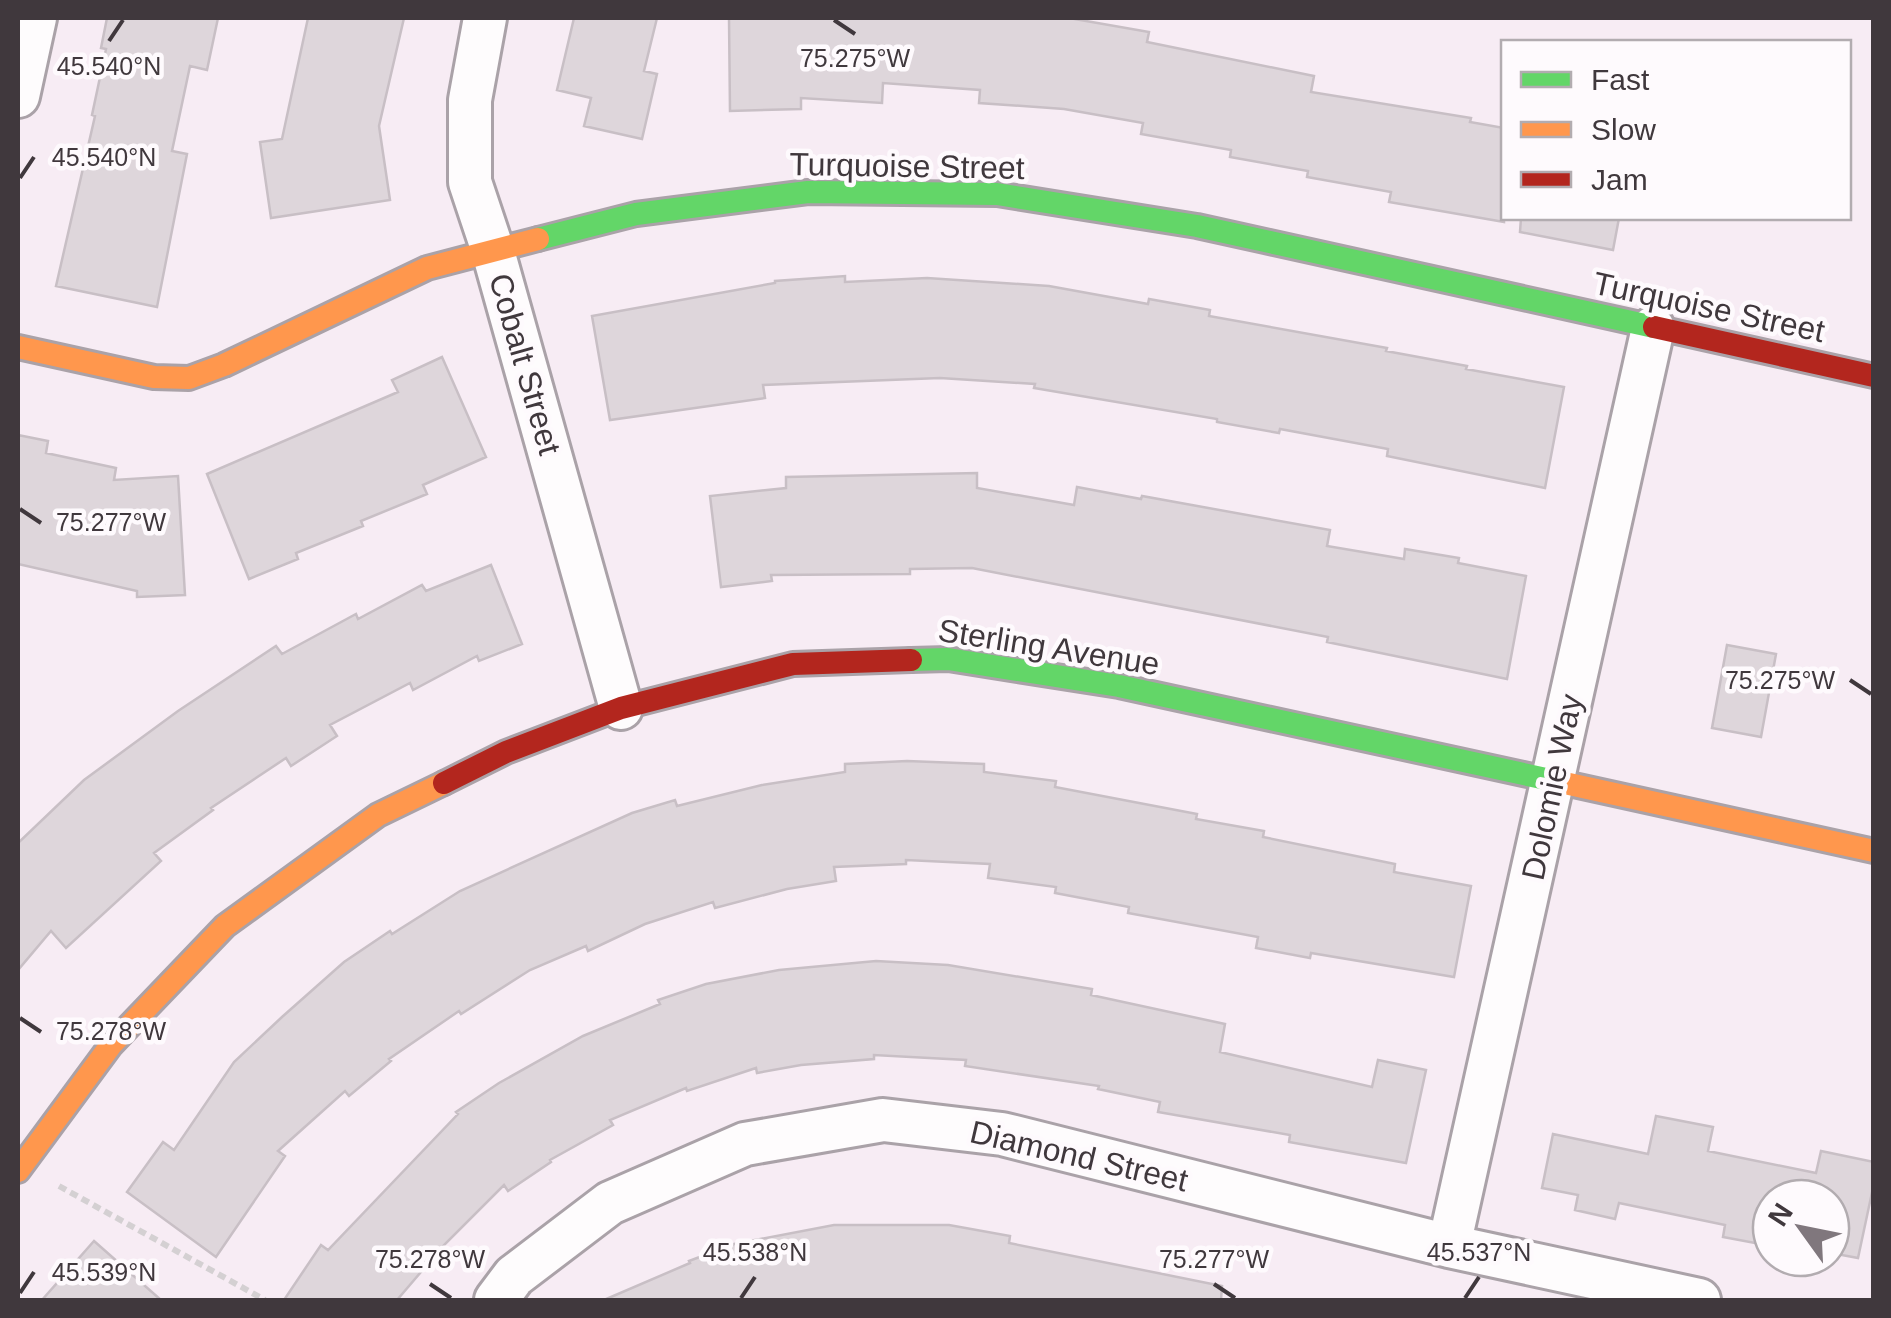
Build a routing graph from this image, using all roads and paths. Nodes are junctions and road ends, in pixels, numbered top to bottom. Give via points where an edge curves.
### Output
1 (36, 18) edge
2 (485, 18) edge
3 (18, 96) edge
4 (492, 251) junction
5 (1653, 328) junction
6 (18, 347) edge
7 (1874, 376) edge
8 (621, 708) junction
9 (1554, 782) junction
10 (1874, 850) edge
11 (20, 1168) edge
12 (1449, 1246) junction
13 (265, 1300) edge
14 (496, 1300) edge
15 (1699, 1300) edge

1 - 3 street
2 - 4 street, Cobalt Street via 470,100 470,182
4 - 5 street, Turquoise Street via 636,214 808,192 997,194 1197,226
4 - 6 street, Turquoise Street via 427,268 189,378 154,377
4 - 8 street, Cobalt Street
5 - 7 street, Turquoise Street
5 - 9 street, Dolomie Way
8 - 9 street, Sterling Avenue via 793,664 948,659 1119,686
8 - 11 street, Sterling Avenue via 506,752 378,815 225,926 112,1045
9 - 10 street, Sterling Avenue
9 - 12 street, Dolomie Way
11 - 13 path
12 - 14 street, Diamond Street via 1002,1134 883,1120 745,1144 610,1203 514,1276
12 - 15 street, Diamond Street

